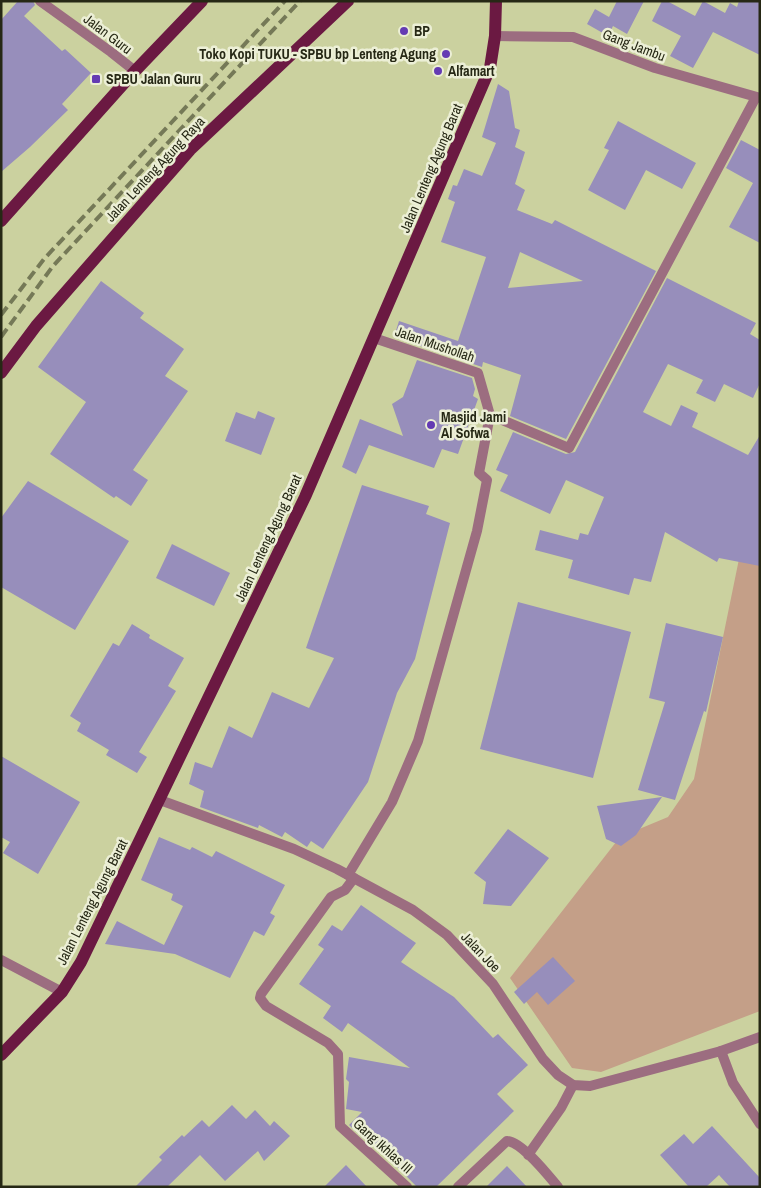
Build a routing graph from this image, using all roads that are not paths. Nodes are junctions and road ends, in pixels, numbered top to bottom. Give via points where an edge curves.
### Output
1 (40, 1) edge
2 (202, 1) edge
3 (348, 1) edge
4 (496, 1) edge
5 (501, 36) junction
6 (135, 71) junction
7 (758, 98) edge
8 (1, 221) edge
9 (374, 338) junction
10 (1, 373) edge
11 (490, 413) junction
12 (160, 800) junction
13 (351, 877) junction
14 (1, 960) edge
15 (62, 992) junction
16 (760, 1037) edge
17 (721, 1051) junction
18 (1, 1055) edge
19 (574, 1085) junction
20 (760, 1124) edge
21 (528, 1155) junction
22 (401, 1185) edge
23 (458, 1187) edge
24 (558, 1187) edge

1 - 6 street, Jalan Guru
2 - 6 main road
3 - 10 main road, Jalan Lenteng Agung Raya via 190,150 36,326
4 - 5 main road, Jalan Lenteng Agung Barat
5 - 7 street, Gang Jambu via 573,37 655,68
5 - 9 main road, Jalan Lenteng Agung Barat
6 - 8 main road
7 - 11 street via 569,448
9 - 11 street, Jalan Mushollah via 478,373
9 - 12 main road, Jalan Lenteng Agung Barat via 305,497
11 - 13 street via 479,473 487,480 477,531 418,741 392,802
12 - 13 street, Jalan Joe via 294,849
12 - 15 main road, Jalan Lenteng Agung Barat via 96,934
13 - 19 street, Jalan Joe via 413,910 447,935 493,984 543,1059 558,1075
13 - 22 street, Gang Ikhlas III via 345,890 331,897 260,998 266,1006 328,1043 338,1054 340,1126
14 - 15 street
15 - 18 main road, Jalan Lenteng Agung Barat
16 - 17 street
17 - 19 street via 590,1086
17 - 20 street via 733,1083
19 - 21 street
21 - 23 street via 511,1141 506,1141
21 - 24 street

